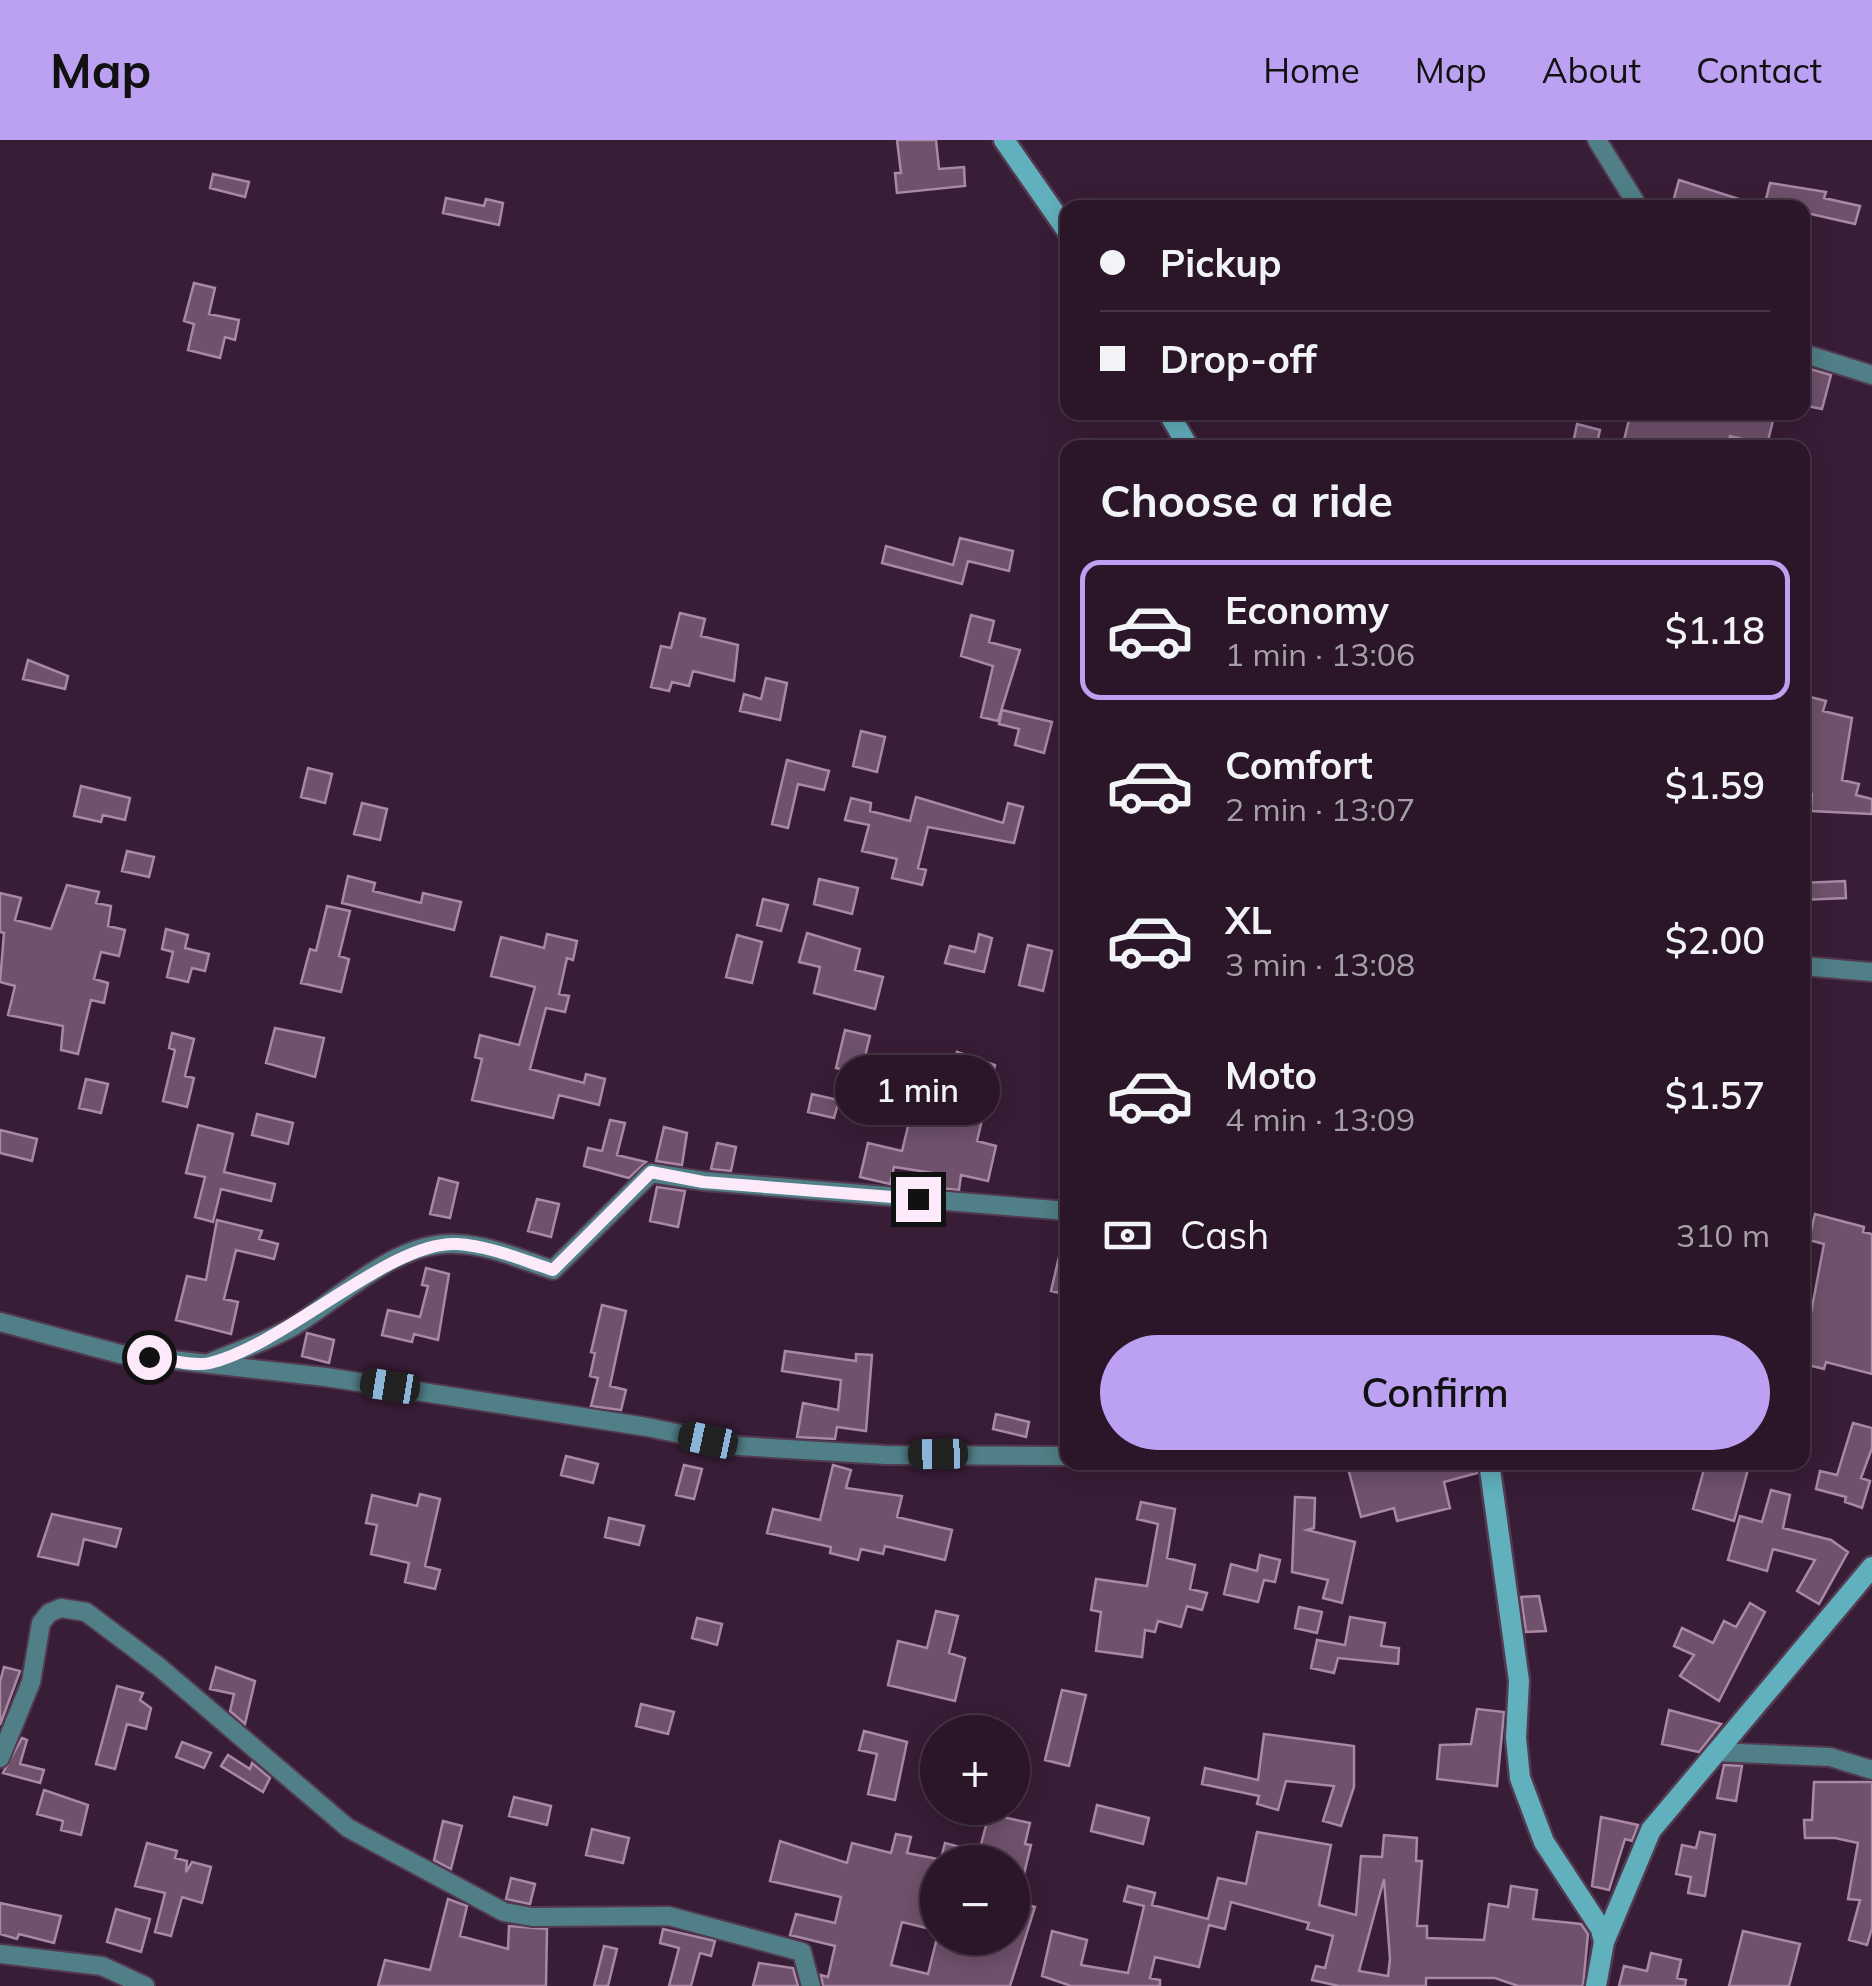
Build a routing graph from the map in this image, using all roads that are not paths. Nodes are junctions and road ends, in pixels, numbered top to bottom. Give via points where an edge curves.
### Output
1 (1004, 140) edge
2 (1597, 140) edge
3 (1635, 200) edge
4 (1060, 220) edge
5 (1810, 356) edge
6 (1872, 375) edge
7 (1810, 967) edge
8 (1872, 972) edge
9 (1060, 1210) edge
10 (0, 1322) edge
11 (207, 1364) junction
12 (1060, 1456) edge
13 (1490, 1470) edge
14 (1872, 1567) edge
15 (1715, 1752) junction
16 (0, 1758) edge
17 (1872, 1770) edge
18 (1604, 1942) junction
19 (0, 1954) edge
20 (145, 1986) edge
21 (811, 1986) edge
22 (1596, 1986) edge

1 - 4 main road
2 - 3 street
5 - 6 street
7 - 8 street
9 - 11 street via 703,1182 651,1172 553,1270 493,1250 432,1246 397,1259 290,1329
10 - 11 street via 120,1354
11 - 12 street via 468,1398 739,1446
13 - 18 main road via 1519,1681 1520,1778 1544,1842
14 - 15 main road
15 - 17 street via 1830,1757
15 - 18 main road via 1651,1830
16 - 21 street via 31,1682 48,1613 86,1612 348,1828 402,1860 517,1915 669,1916 802,1952
18 - 22 main road
19 - 20 street via 102,1966

